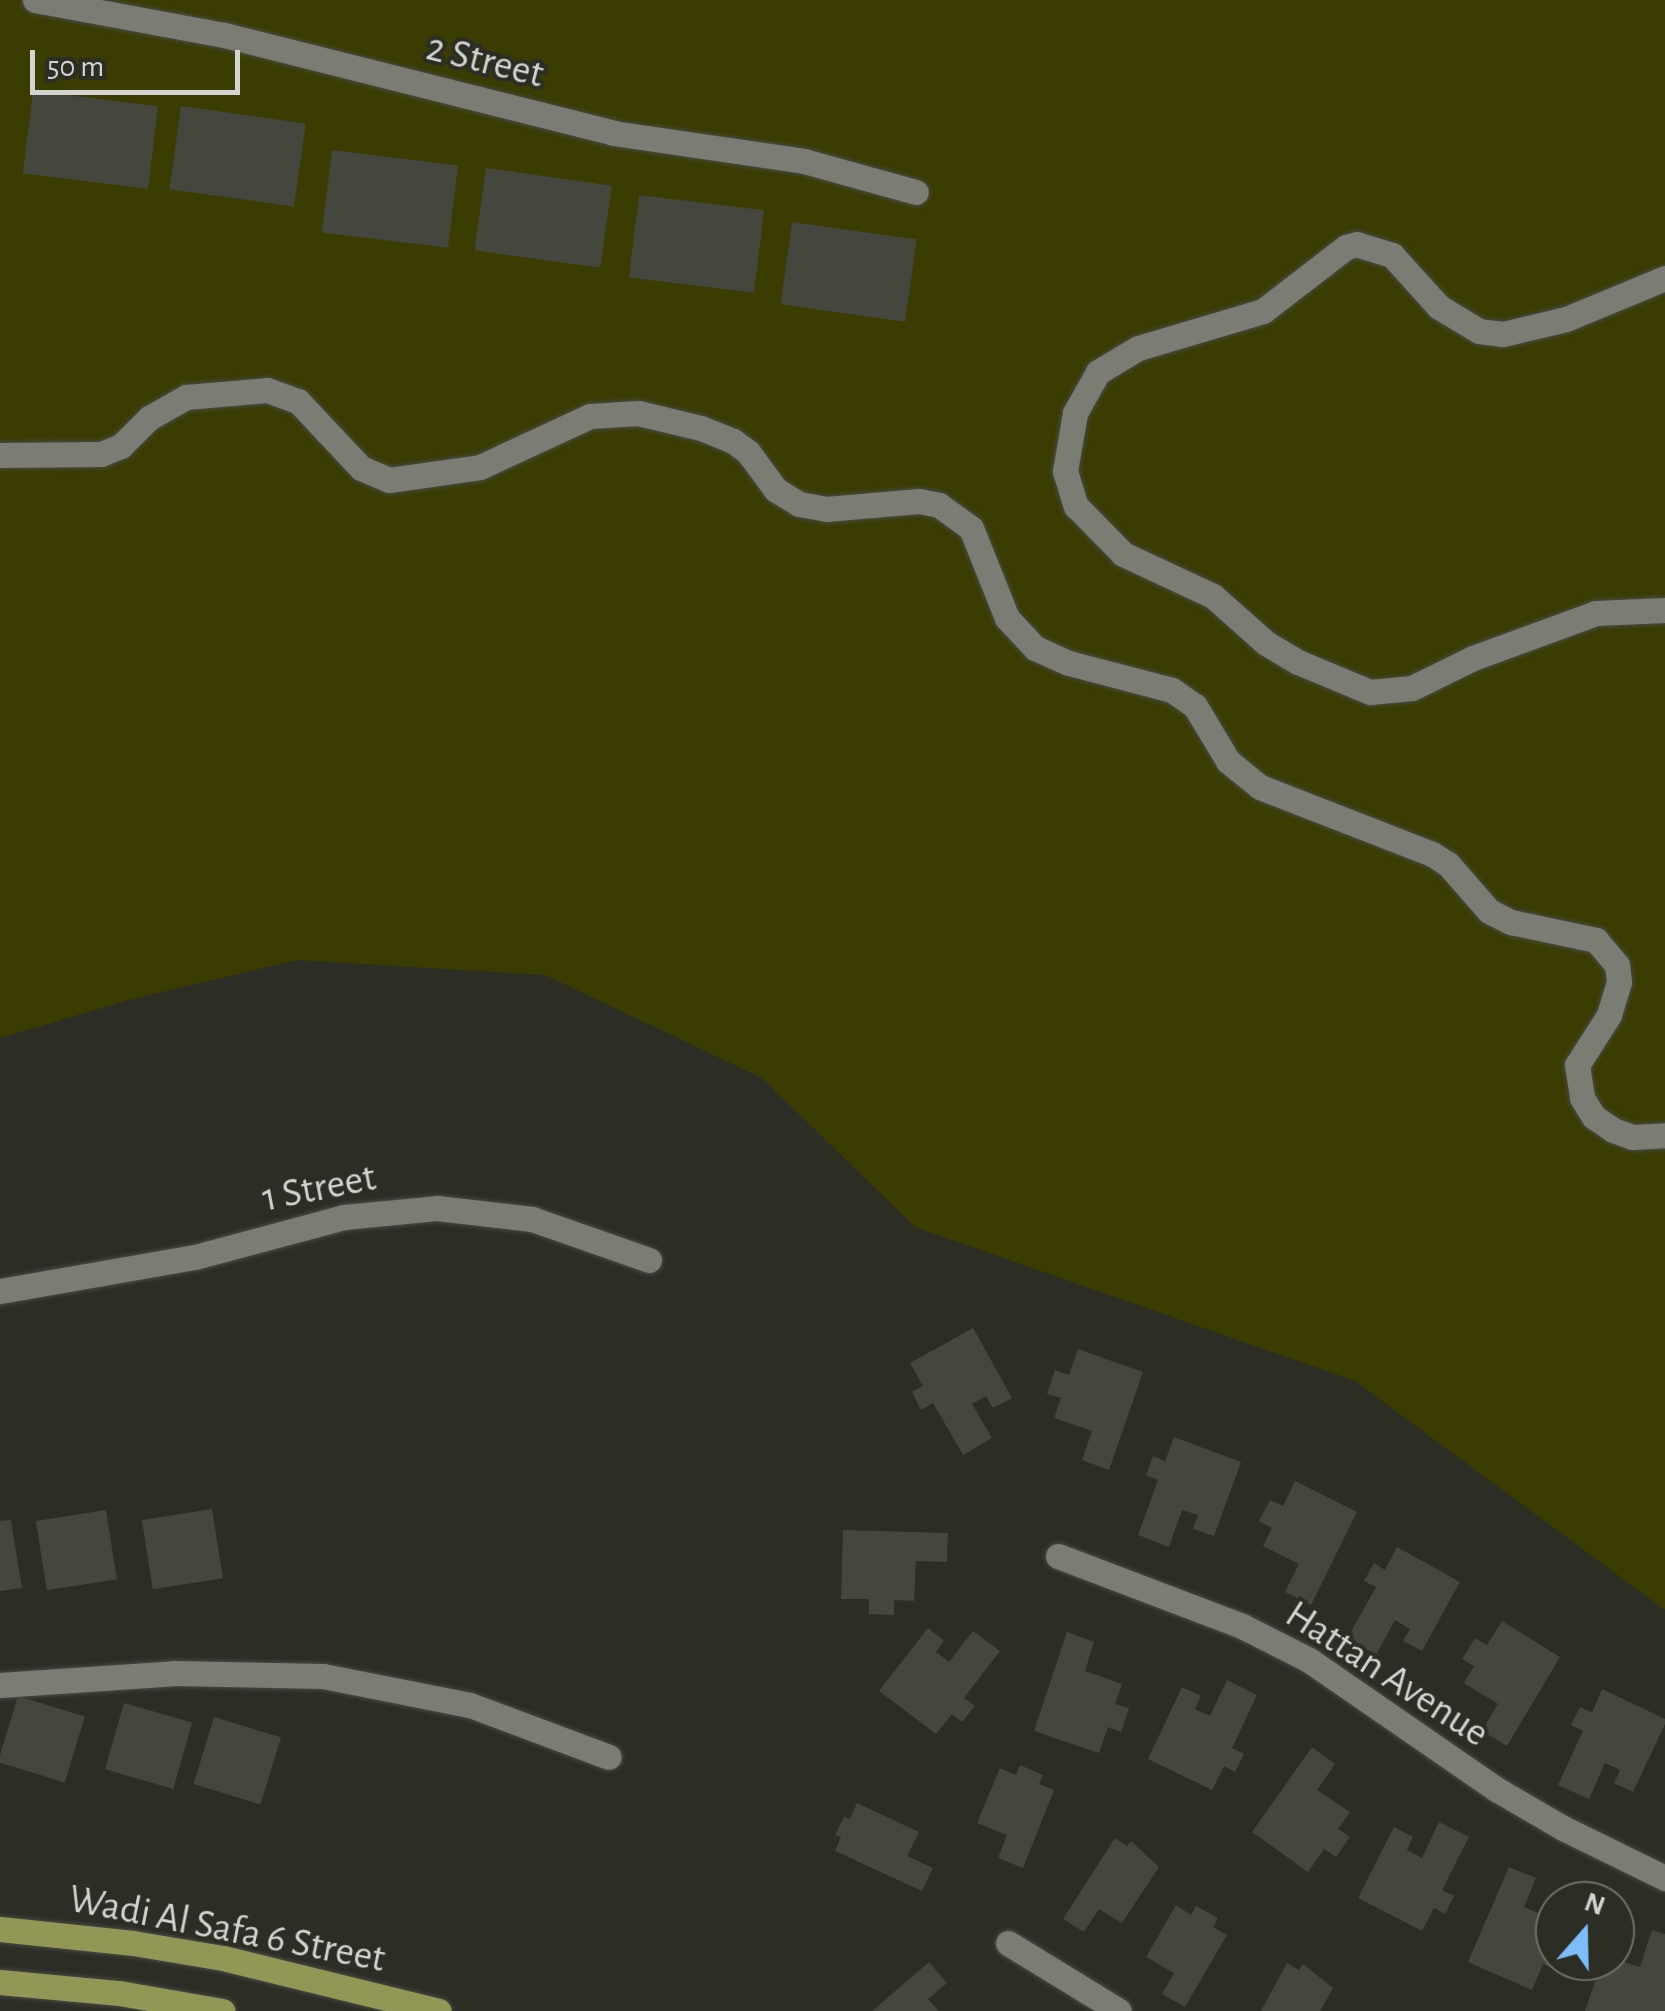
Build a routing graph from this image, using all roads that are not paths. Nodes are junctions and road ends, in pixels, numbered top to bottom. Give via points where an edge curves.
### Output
1 (35, 0) edge
2 (916, 192) dead end
3 (1665, 278) edge
4 (0, 454) edge
5 (1665, 610) edge
6 (1665, 1135) edge
7 (649, 1260) dead end
8 (0, 1290) edge
9 (1058, 1556) dead end
10 (0, 1685) edge
11 (609, 1757) dead end
12 (1665, 1878) edge
13 (0, 1929) edge
14 (1008, 1943) dead end
15 (0, 1982) edge
16 (222, 2011) edge
17 (439, 2011) edge
18 (1119, 2011) edge

1 - 2 street, 2 Street via 224,35 614,134 804,161
3 - 5 street via 1566,319 1503,334 1479,331 1438,307 1392,255 1358,244 1346,247 1263,311 1116,358 1084,391 1065,455 1076,506 1124,554 1212,596 1298,662 1370,692 1412,688 1596,613
4 - 6 street via 101,454 186,397 267,390 298,401 361,468 388,480 480,467 566,424 638,413 733,442 776,490 799,504 939,504 971,528 1008,618 1034,648 1172,690 1195,706 1228,761 1260,787 1432,854 1489,911 1511,922 1580,934 1609,951 1619,982 1609,1015 1581,1054 1582,1098 1613,1130 1632,1137
7 - 8 street, 1 Street via 532,1219 437,1208 344,1218 165,1263
9 - 12 street, Hattan Avenue via 1242,1626 1309,1660 1496,1789
10 - 11 street via 174,1673 323,1676 470,1704
13 - 17 main road, Wadi Al Safa 6 Street via 223,1958
14 - 18 street
15 - 16 main road, Wadi Al Safa 6 Street

